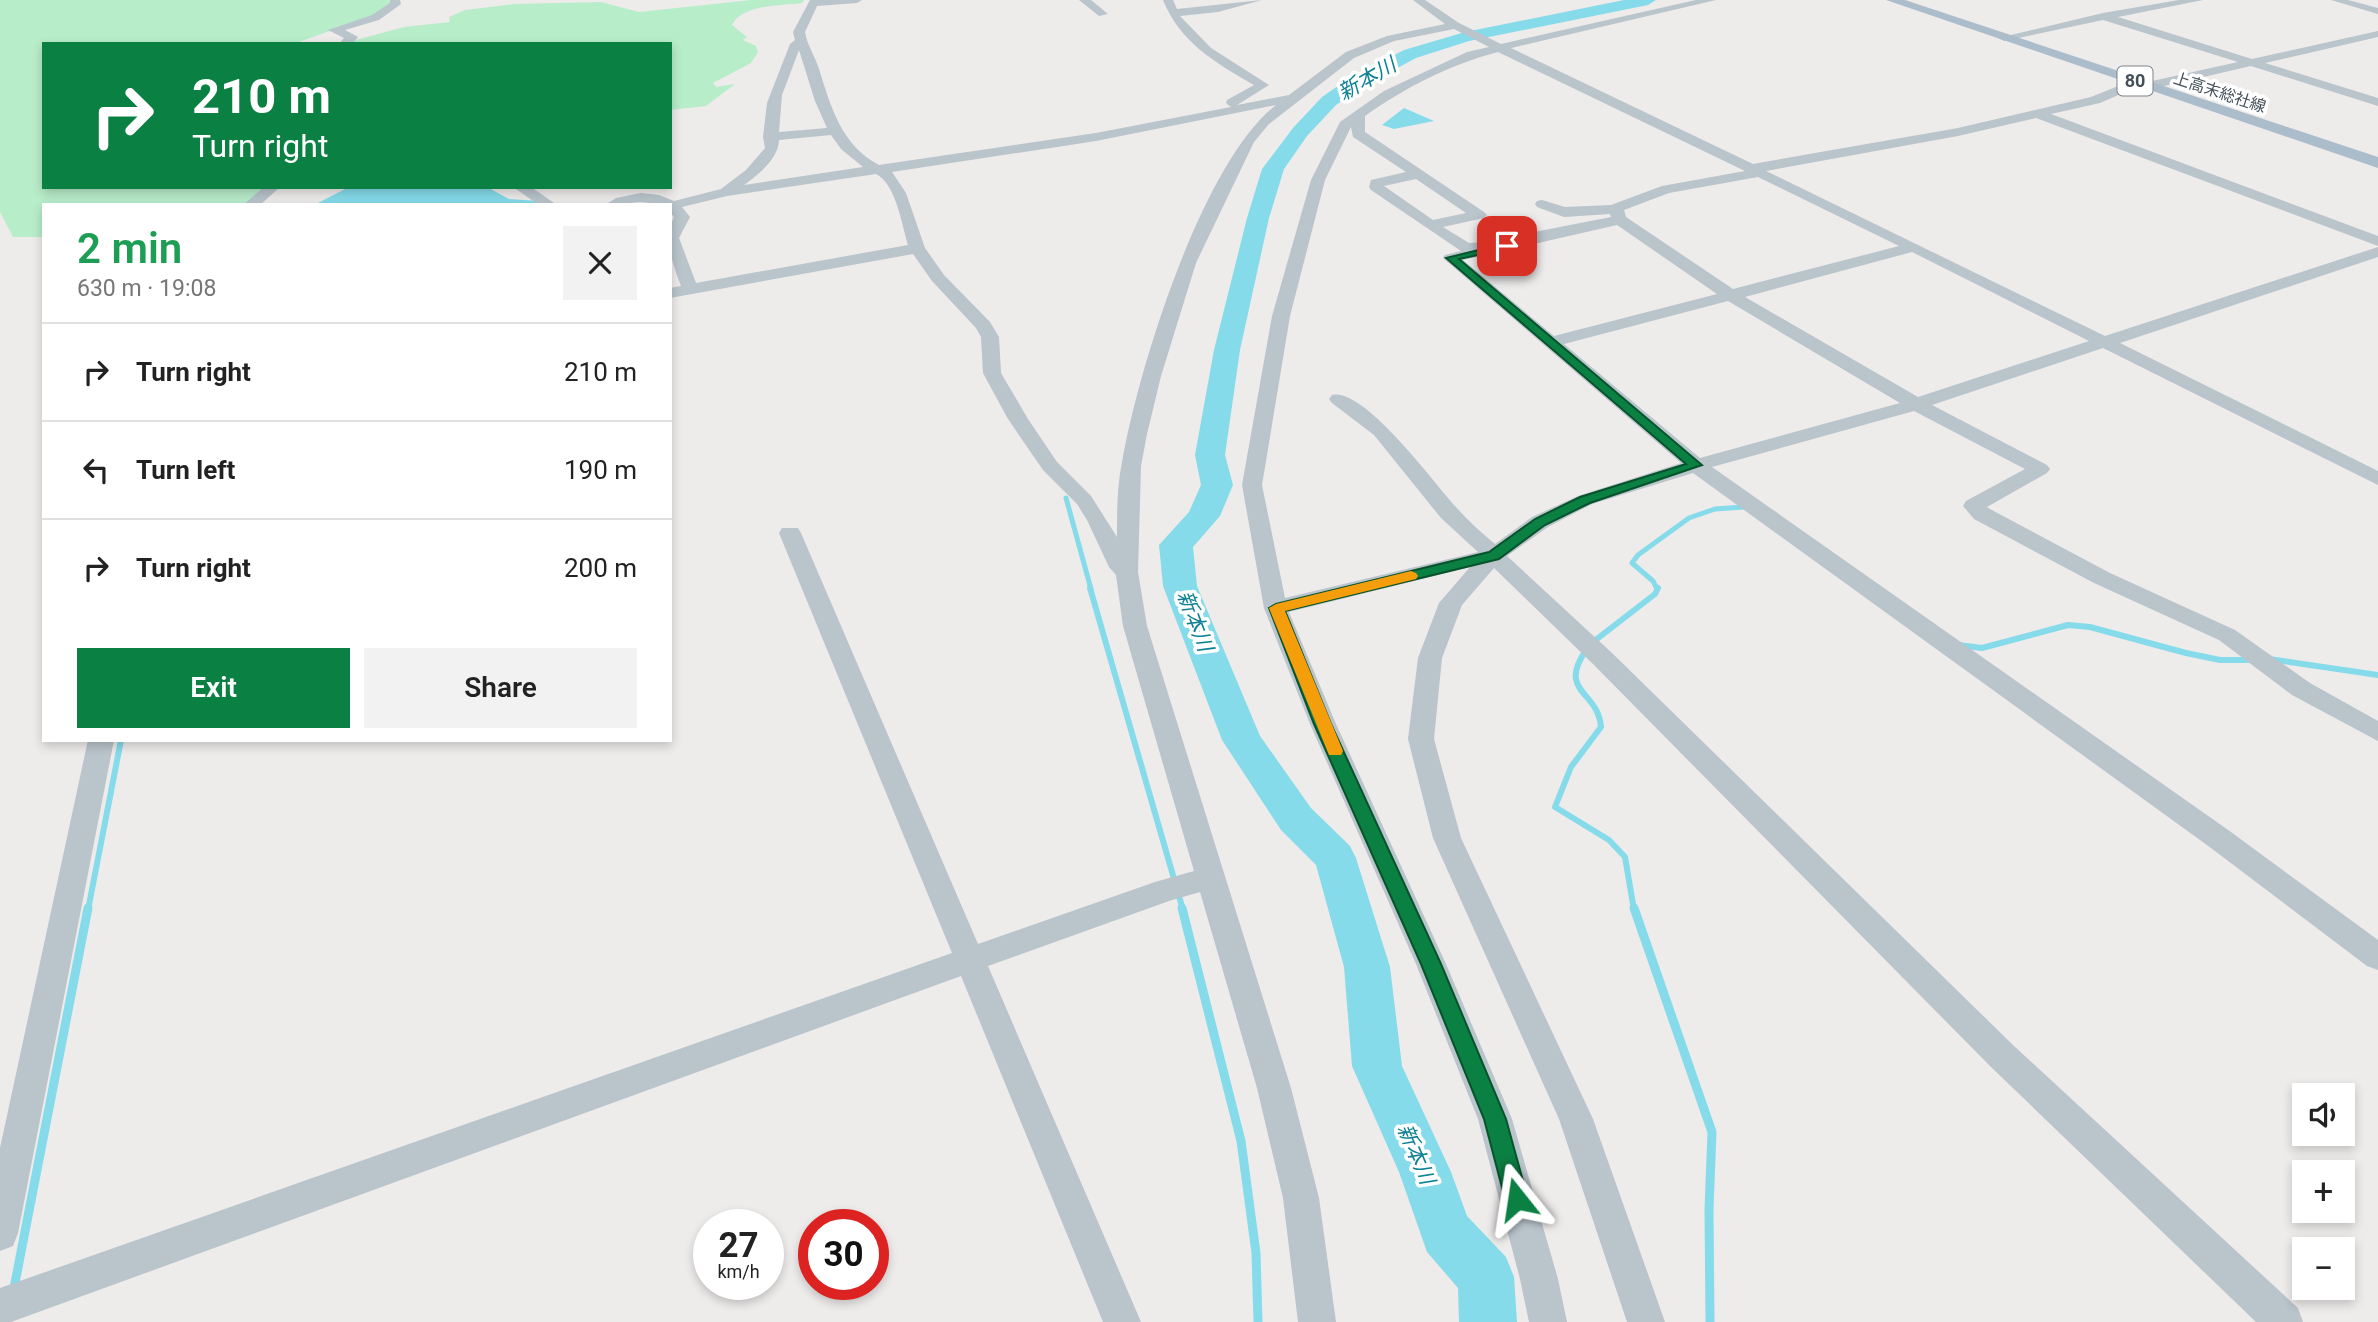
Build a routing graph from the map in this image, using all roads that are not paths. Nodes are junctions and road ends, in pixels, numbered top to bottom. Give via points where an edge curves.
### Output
1 (395, 0) edge
2 (857, 0) edge
3 (1084, 0) edge
4 (1168, 0) edge
5 (1256, 0) edge
6 (1418, 0) edge
7 (1711, 0) edge
8 (1892, 0) edge
9 (2198, 0) edge
10 (2336, 0) edge
11 (814, 1) edge
12 (2378, 11) edge
13 (1172, 13) junction
14 (1103, 15) dead end
15 (2103, 16) junction
16 (1457, 26) junction
17 (2378, 34) edge
18 (2004, 38) junction
19 (347, 42) edge
20 (801, 43) junction
21 (1499, 47) junction
22 (2249, 61) junction
23 (2143, 84) junction
24 (1290, 99) junction
25 (2378, 102) edge
26 (1222, 112) junction
27 (1358, 113) junction
28 (2036, 113) junction
29 (835, 131) junction
30 (1362, 136) junction
31 (770, 138) junction
32 (1355, 151) dead end
33 (2378, 163) edge
34 (877, 168) junction
35 (1755, 171) junction
36 (1419, 174) junction
37 (270, 189) edge
38 (523, 189) edge
39 (727, 192) junction
40 (253, 203) edge
41 (547, 203) edge
42 (620, 203) edge
43 (657, 203) edge
44 (1542, 204) dead end
45 (674, 214) edge
46 (1617, 214) junction
47 (1430, 225) junction
48 (1534, 237) junction
49 (672, 241) edge
50 (2378, 241) edge
51 (1914, 247) junction
52 (917, 248) junction
53 (2378, 252) edge
54 (690, 289) junction
55 (672, 293) edge
56 (1732, 296) junction
57 (1553, 342) junction
58 (2107, 343) junction
59 (1339, 399) dead end
60 (1916, 404) junction
61 (1696, 465) junction
62 (2378, 479) edge
63 (790, 533) dead end
64 (1494, 555) junction
65 (1127, 572) junction
66 (1276, 608) junction
67 (2378, 732) edge
68 (101, 742) edge
69 (1213, 878) junction
70 (2378, 957) edge
71 (971, 958) junction
72 (0, 1233) edge
73 (0, 1307) edge
74 (1122, 1322) edge
75 (1317, 1322) edge
76 (1548, 1322) edge
77 (1646, 1322) edge
78 (2284, 1322) edge

1 - 19 street via 392,9 334,30 352,37
2 - 11 street
3 - 14 street
4 - 13 street
5 - 13 street
6 - 16 street
7 - 21 street
8 - 18 main road, 上高末総社線 / 80
9 - 15 street
10 - 12 street
11 - 20 street via 799,32
13 - 26 street via 1202,47 1263,85
15 - 18 street
15 - 22 street
16 - 21 street
16 - 24 street via 1368,46
17 - 22 street
18 - 23 main road, 上高末総社線 / 80
20 - 29 street
20 - 31 street via 774,104
21 - 27 street via 1441,68
21 - 35 street
22 - 23 street
22 - 25 street
23 - 28 street
23 - 33 main road, 上高末総社線 / 80
24 - 26 street
24 - 65 street via 1264,121 1237,161 1188,263 1172,308 1131,466
26 - 34 street via 1108,135
27 - 30 street via 1356,130
27 - 66 street via 1347,122 1318,180 1279,326 1252,485
28 - 35 street
28 - 50 street
29 - 31 street
29 - 34 street via 846,146
30 - 32 street via 1355,141
30 - 36 street
31 - 39 street via 772,149
34 - 39 street
34 - 52 street via 887,174 899,193
35 - 46 street via 1672,189
35 - 51 street
36 - 47 street via 1376,183
36 - 47 street via 1479,215
37 - 40 street
38 - 41 street
39 - 45 street
42 - 43 street via 646,196
44 - 46 street via 1564,212
46 - 48 street
46 - 56 street
47 - 48 street via 1467,248
48 - 57 street via 1451,258
49 - 54 street
51 - 56 street
51 - 58 street
52 - 54 street
52 - 65 street via 938,278 984,326 992,352 992,373 1018,419 1050,466 1084,500
53 - 58 street
54 - 55 street
56 - 57 street
56 - 60 street
57 - 61 street
58 - 60 street
58 - 62 street
59 - 64 street via 1381,431 1449,513
60 - 61 street
60 - 67 street via 2040,469 1974,506 1982,514 2102,578 2227,635 2301,689
61 - 64 street via 1585,500 1540,522
61 - 70 street
63 - 71 street
64 - 66 street
64 - 77 street via 1451,603 1430,658 1421,740 1447,838 1576,1119
64 - 78 street via 2002,1056
65 - 69 street via 1135,625
66 - 76 street via 1495,1119
68 - 72 street
69 - 71 street via 1165,890
69 - 75 street via 1298,1186
71 - 73 street
71 - 74 street

